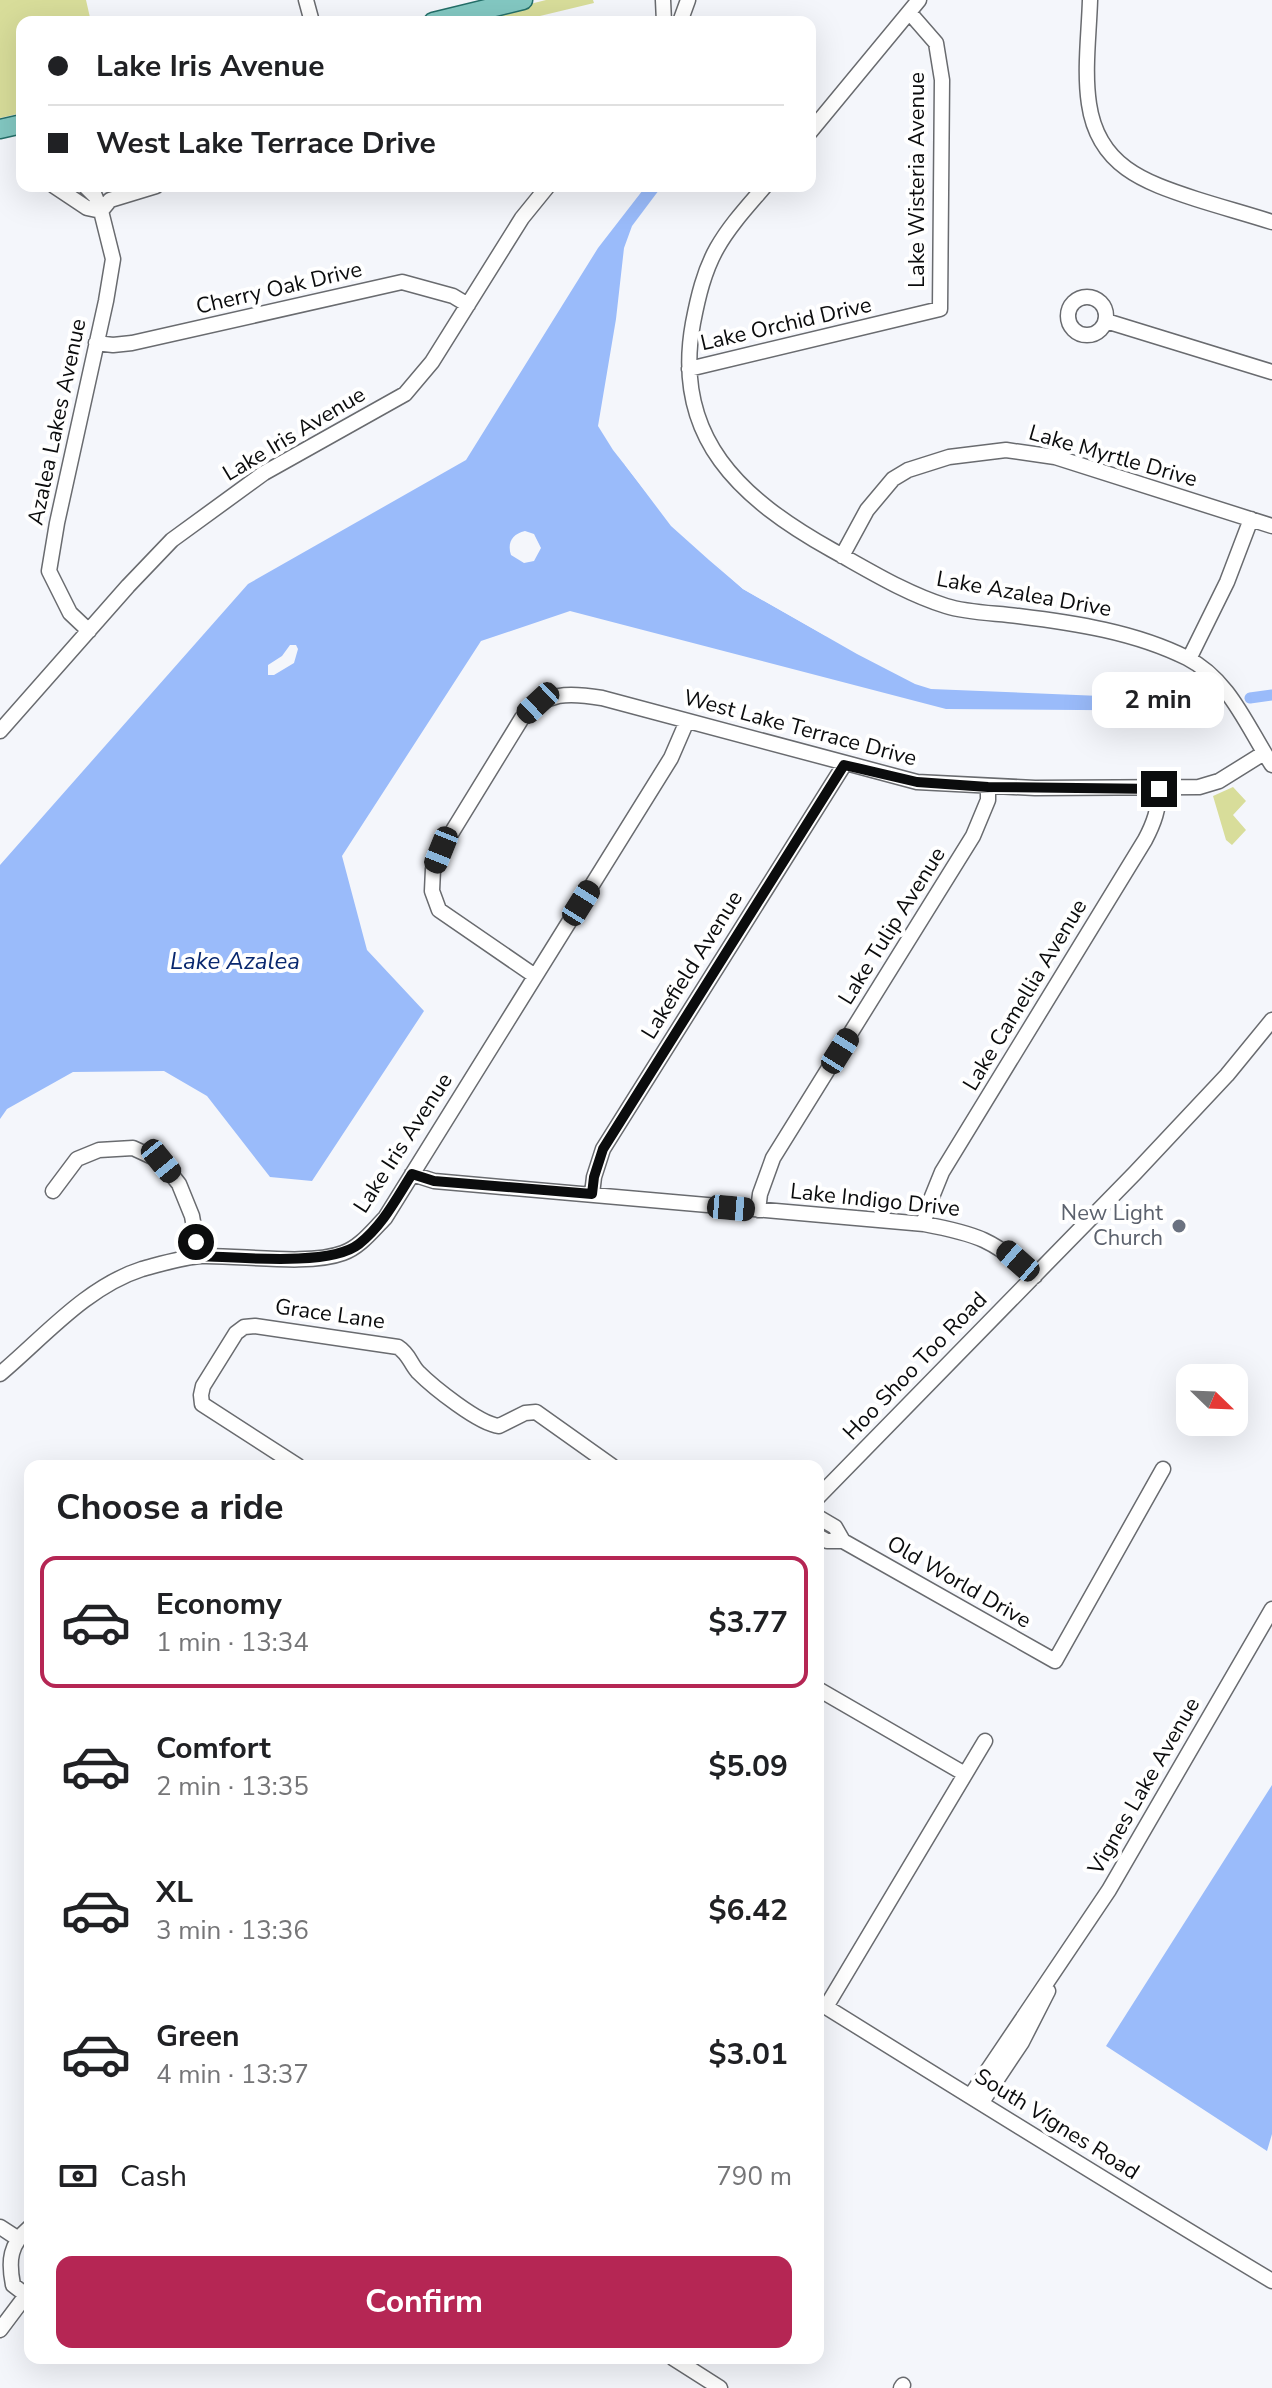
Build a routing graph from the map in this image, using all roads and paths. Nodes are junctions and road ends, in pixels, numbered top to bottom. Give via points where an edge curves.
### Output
1 (523, 0) edge
2 (1090, 0) edge
3 (914, 6) edge
4 (458, 16) edge
5 (816, 125) edge
6 (63, 192) edge
7 (91, 192) edge
8 (136, 192) edge
9 (543, 192) edge
10 (760, 192) edge
11 (101, 211) junction
12 (1272, 222) edge
13 (468, 305) junction
14 (940, 309) joint
15 (1106, 321) dead end
16 (96, 343) junction
17 (689, 369) junction
18 (1272, 372) edge
19 (1251, 519) junction
20 (1272, 526) edge
21 (842, 556) junction
22 (89, 631) junction
23 (1189, 659) junction
24 (687, 721) junction
25 (0, 731) edge
26 (1268, 759) edge
27 (844, 765) junction
28 (988, 787) junction
29 (1159, 789) junction
30 (535, 976) junction
31 (1272, 1020) edge
32 (412, 1174) junction
33 (53, 1191) dead end
34 (592, 1194) junction
35 (758, 1210) junction
36 (924, 1224) junction
37 (199, 1256) junction
38 (1035, 1276) junction
39 (0, 1374) edge
40 (289, 1460) edge
41 (604, 1460) edge
42 (1163, 1469) dead end
43 (824, 1491) edge
44 (824, 1521) edge
45 (824, 1539) edge
46 (843, 1541) junction
47 (1272, 1609) edge
48 (824, 1692) edge
49 (985, 1741) dead end
50 (965, 1774) junction
51 (824, 2002) edge
52 (824, 2006) edge
53 (976, 2098) junction
54 (0, 2227) edge
55 (24, 2232) edge
56 (17, 2238) junction
57 (1272, 2281) edge
58 (24, 2290) edge
59 (24, 2297) edge
60 (0, 2330) edge
61 (682, 2364) edge
62 (720, 2388) edge

1 - 4 main road
2 - 12 street via 1088,102 1109,153 1151,185
3 - 5 street
3 - 14 street, Lake Wisteria Avenue via 936,43 942,80
6 - 11 street
7 - 11 street, Azalea Lakes Avenue
8 - 11 street via 110,200
9 - 13 street, Lake Iris Avenue
10 - 17 street, Lake Azalea Drive via 716,249 704,276
11 - 16 street, Azalea Lakes Avenue via 113,259
13 - 16 street, Cherry Oak Drive via 402,282 143,341
13 - 22 street, Lake Iris Avenue via 405,394 264,473 172,540
14 - 17 street, Lake Orchid Drive
15 - 18 street
16 - 22 street, Azalea Lakes Avenue via 49,571 70,613
17 - 21 street, Lake Azalea Drive via 698,418 735,479 781,520
19 - 20 street, Lake Myrtle Drive
19 - 21 street, Lake Myrtle Drive via 1055,457 975,452 924,464 892,480 869,507
19 - 23 street
21 - 23 street, Lake Azalea Drive via 908,593 951,607 1117,633
22 - 25 street, Lake Iris Avenue
23 - 26 street, Lake Azalea Drive via 1226,690
24 - 27 street, West Lake Terrace Drive
24 - 30 street, Lake Iris Avenue via 671,758
24 - 30 street, West Lake Terrace Drive via 575,693 538,703 522,718 441,850 432,891 439,910
26 - 29 street, West Lake Terrace Drive via 1199,787
27 - 28 street, West Lake Terrace Drive via 917,782
27 - 34 street, Lakefield Avenue via 603,1149
28 - 29 street, West Lake Terrace Drive
28 - 35 street, Lake Tulip Avenue via 973,836 773,1158
29 - 36 street, Lake Camellia Avenue via 1154,823 1145,840 942,1172
30 - 32 street, Lake Iris Avenue
31 - 38 street, Hoo Shoo Too Road via 1196,1108
32 - 34 street, Lake Indigo Drive via 434,1181
32 - 37 street, Lake Iris Avenue via 385,1218 343,1253 318,1259
33 - 37 street via 77,1159 99,1150 133,1148 161,1161 179,1184
34 - 35 street, Lake Indigo Drive
35 - 36 street, Lake Indigo Drive
36 - 38 street, Lake Indigo Drive via 967,1232 1002,1247
37 - 39 street, Lake Iris Avenue via 110,1283
38 - 43 street, Hoo Shoo Too Road
40 - 41 street, Grace Lane via 202,1404 203,1386 244,1327 398,1347 424,1377 484,1422 499,1426 536,1412
42 - 46 street, Old World Drive via 1055,1661
44 - 46 street, Old World Drive
45 - 46 street, Old World Drive
47 - 53 street, Vignes Lake Avenue via 1109,1890 1042,1987
48 - 50 street
49 - 50 street
50 - 51 street
52 - 53 street, South Vignes Road
53 - 57 street, South Vignes Road
54 - 56 street
55 - 56 street
56 - 58 street via 8,2262 13,2285
59 - 60 street
61 - 62 street

